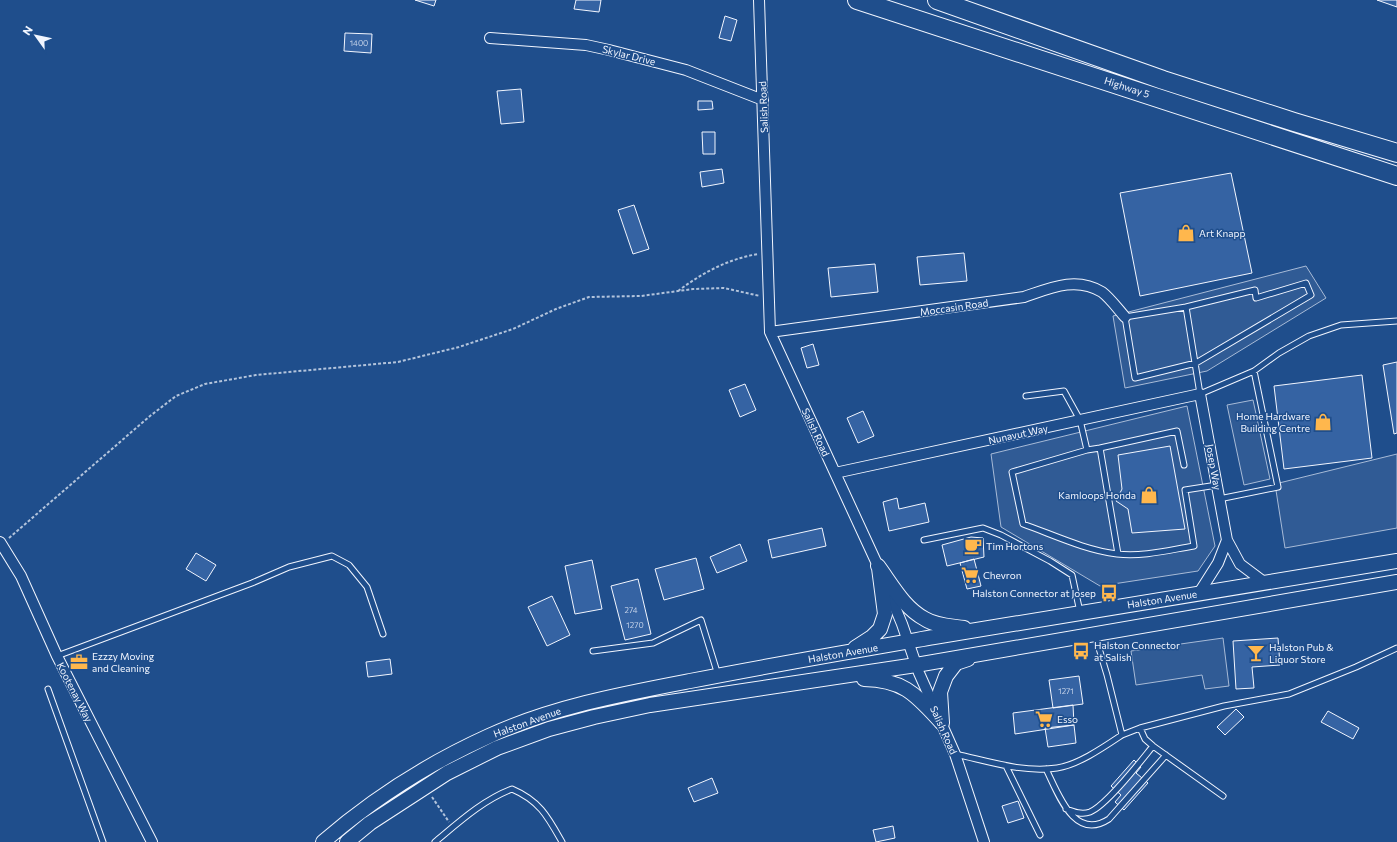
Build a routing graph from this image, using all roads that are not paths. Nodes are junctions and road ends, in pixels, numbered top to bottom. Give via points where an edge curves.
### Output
1 (759, 0) edge
2 (857, 0) edge
3 (893, 0) edge
4 (937, 0) edge
5 (961, 34) junction
6 (490, 38) dead end
7 (763, 100) junction
8 (1397, 153) edge
9 (1397, 176) edge
10 (1186, 307) junction
11 (1125, 317) junction
12 (1397, 320) edge
13 (770, 332) junction
14 (1196, 363) junction
15 (1254, 371) junction
16 (1200, 394) junction
17 (1026, 396) dead end
18 (1080, 420) junction
19 (1100, 448) junction
20 (1087, 450) junction
21 (1184, 465) dead end
22 (835, 473) junction
23 (1217, 484) junction
24 (1219, 499) junction
25 (924, 540) dead end
26 (1227, 540) junction
27 (1, 543) edge
28 (1118, 554) junction
29 (1397, 561) edge
30 (878, 566) junction
31 (1264, 582) junction
32 (1397, 582) edge
33 (1199, 593) junction
34 (1081, 613) junction
35 (976, 630) junction
36 (383, 634) dead end
37 (1095, 634) junction
38 (908, 641) junction
39 (1397, 648) edge
40 (593, 651) dead end
41 (850, 652) junction
42 (987, 652) junction
43 (57, 656) junction
44 (916, 665) junction
45 (718, 676) junction
46 (833, 678) junction
47 (48, 689) dead end
48 (942, 723) junction
49 (1140, 728) junction
50 (1122, 735) junction
51 (1153, 746) junction
52 (955, 754) junction
53 (1166, 755) junction
54 (1006, 766) junction
55 (1046, 769) junction
56 (1222, 796) dead end
57 (1066, 809) junction
58 (1040, 835) dead end
59 (103, 842) edge
60 (152, 842) edge
61 (323, 842) edge
62 (347, 842) edge
63 (435, 842) edge
64 (562, 842) edge
65 (984, 842) edge

1 - 7 street, Salish Road
2 - 5 highway, Highway 5
3 - 5 highway via 948,20
4 - 8 highway, Highway 5 via 1163,80
5 - 9 highway, Highway 5
6 - 7 street, Skylar Drive via 586,45 609,50 686,70
7 - 13 street, Salish Road
10 - 11 lane
10 - 14 lane
10 - 14 lane via 1255,290 1256,298 1306,283 1311,295
11 - 13 street, Moccasin Road via 1102,293 1085,285 1063,284 1024,297
11 - 14 lane via 1135,378
12 - 15 lane via 1341,325 1309,336
13 - 22 street, Salish Road
14 - 16 lane
15 - 16 lane
15 - 24 lane via 1278,487
16 - 18 street, Nunavut Way
16 - 23 street, Josep Way
17 - 18 lane via 1064,391
18 - 20 lane
18 - 22 street, Nunavut Way
19 - 20 lane
19 - 21 lane via 1177,431
19 - 28 lane
20 - 28 lane via 1012,472 1024,524 1086,548
22 - 30 street, Salish Road
23 - 24 street, Josep Way
23 - 28 lane via 1185,490 1194,546 1143,554
24 - 26 street, Josep Way
25 - 34 lane via 983,528 1001,535 1050,560 1072,575
26 - 31 street, Josep Way via 1240,564
26 - 33 street via 1218,563
27 - 43 street, Kootenay Way via 21,576
29 - 31 main road, Halston Avenue
30 - 35 main road via 907,606 925,619 940,625
30 - 38 street, Salish Road
30 - 41 main road via 885,614 880,629
31 - 33 main road, Halston Avenue
32 - 37 main road, Halston Avenue
33 - 34 main road, Halston Avenue
34 - 35 main road, Halston Avenue
35 - 38 main road, Halston Avenue
36 - 43 lane via 366,587 349,565 332,556 289,567 252,584
37 - 42 main road, Halston Avenue
37 - 50 lane
38 - 41 main road, Halston Avenue
38 - 44 street, Salish Road
39 - 49 lane via 1289,694 1224,706
40 - 45 lane via 653,643 701,620
41 - 45 main road, Halston Avenue
42 - 44 main road, Halston Avenue
42 - 48 main road via 956,663 946,676 940,692
43 - 60 street, Kootenay Way
44 - 46 main road, Halston Avenue
44 - 48 street, Salish Road
45 - 61 main road, Halston Avenue via 583,704 546,714 491,735 440,759 401,782
46 - 48 main road via 881,679 899,685 918,696
46 - 62 main road, Halston Avenue via 650,705 594,716 549,729 497,748 447,773 370,823
47 - 59 lane
48 - 52 street, Salish Road
49 - 50 lane
49 - 51 lane via 1145,739
50 - 55 lane via 1082,759 1058,768
51 - 53 lane
51 - 57 lane via 1096,809 1081,814
52 - 54 lane
52 - 65 street, Salish Road
53 - 56 lane
53 - 57 lane via 1101,825 1084,825 1070,816
54 - 55 lane
54 - 58 lane
55 - 57 lane
63 - 64 lane via 485,803 512,789 524,794 546,814

